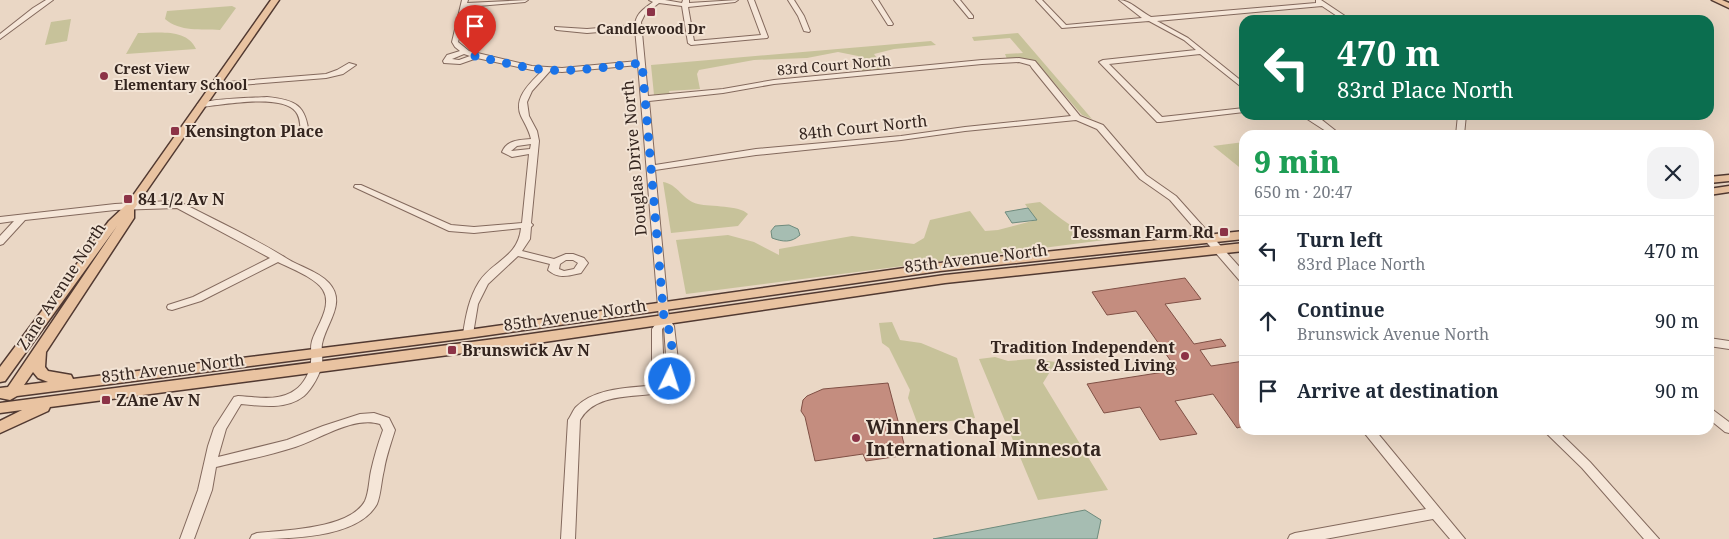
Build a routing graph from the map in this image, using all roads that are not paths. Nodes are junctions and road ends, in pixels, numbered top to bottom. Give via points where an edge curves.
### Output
1 (50, 0) edge
2 (275, 0) edge
3 (525, 0) edge
4 (735, 0) edge
5 (751, 0) edge
6 (791, 0) edge
7 (875, 0) edge
8 (957, 0) edge
9 (1039, 0) edge
10 (1122, 0) edge
11 (1716, 0) edge
12 (654, 1) edge
13 (464, 2) edge
14 (686, 2) edge
15 (1320, 2) edge
16 (1729, 6) edge
17 (1340, 15) edge
18 (971, 17) dead end
19 (1150, 19) junction
20 (890, 24) dead end
21 (639, 27) junction
22 (558, 28) dead end
23 (807, 31) dead end
24 (0, 38) edge
25 (464, 52) junction
26 (1201, 52) junction
27 (475, 56) junction
28 (642, 63) junction
29 (352, 65) dead end
30 (547, 70) junction
31 (1239, 83) edge
32 (215, 85) junction
33 (646, 99) junction
34 (201, 105) junction
35 (1239, 111) edge
36 (1077, 118) junction
37 (1315, 120) edge
38 (1330, 130) edge
39 (304, 135) dead end
40 (536, 141) junction
41 (534, 151) junction
42 (652, 168) junction
43 (1729, 178) edge
44 (1714, 180) edge
45 (358, 186) dead end
46 (1729, 190) edge
47 (1714, 192) edge
48 (131, 206) junction
49 (20, 219) junction
50 (0, 220) edge
51 (528, 225) junction
52 (1239, 236) edge
53 (1209, 239) junction
54 (0, 242) edge
55 (1239, 248) edge
56 (1219, 250) junction
57 (516, 253) junction
58 (279, 257) junction
59 (556, 262) dead end
60 (942, 273) junction
61 (1239, 273) edge
62 (172, 307) dead end
63 (664, 313) junction
64 (468, 334) junction
65 (1714, 343) edge
66 (1729, 345) edge
67 (42, 349) junction
68 (18, 353) junction
69 (317, 360) junction
70 (0, 367) edge
71 (203, 368) junction
72 (0, 377) edge
73 (72, 399) junction
74 (3, 402) edge
75 (1714, 417) edge
76 (0, 427) edge
77 (1729, 430) edge
78 (1372, 435) edge
79 (1554, 435) edge
80 (211, 463) junction
81 (1436, 513) junction
82 (187, 539) edge
83 (256, 539) edge
84 (568, 539) edge
85 (1295, 539) edge
86 (1458, 539) edge
87 (1652, 539) edge

1 - 24 street
2 - 32 main road, Zane Avenue North
3 - 13 street
4 - 14 street
5 - 14 street via 765,37 691,42
6 - 23 street
7 - 20 street
8 - 18 street
9 - 19 street via 1064,27
10 - 19 street
11 - 16 main road
12 - 14 street
12 - 21 street via 642,13
13 - 25 street via 455,42
15 - 17 street
15 - 19 street
19 - 26 street via 1179,34
21 - 22 street via 587,31
21 - 28 street, Douglas Drive North
25 - 27 street
25 - 27 street via 450,57 447,62 460,62
26 - 31 street
26 - 35 street via 1102,62 1160,120
27 - 30 street
28 - 30 street
28 - 33 street, Douglas Drive North
29 - 32 street via 326,76
30 - 40 street via 531,86 523,101
32 - 34 main road, Zane Avenue North
33 - 36 street, 83rd Court North via 774,82 992,61 1026,61 1035,66
33 - 42 street, Douglas Drive North
34 - 39 street via 258,100 287,103 299,109 304,121
34 - 48 main road, Zane Avenue North
36 - 42 street, 84th Court North via 756,152
36 - 53 street via 1100,127 1142,178 1173,198
37 - 38 street
40 - 41 street
40 - 41 street via 514,144 506,149 512,154
41 - 51 street
42 - 63 street, Douglas Drive North
43 - 44 main road
45 - 51 street via 450,228 474,230
46 - 47 main road
48 - 49 street
48 - 58 street via 169,204 188,208
48 - 67 main road, Zane Avenue North via 128,218
48 - 68 main road, Zane Avenue North via 113,223
49 - 50 street
49 - 54 street
51 - 57 street
52 - 53 main road, 85th Avenue North
53 - 56 street
53 - 60 main road, 85th Avenue North
55 - 56 main road, 85th Avenue North
56 - 60 main road, 85th Avenue North
56 - 61 street
57 - 59 street
57 - 64 street via 484,282 478,292
58 - 62 street via 196,299
58 - 69 street via 316,278 329,291 330,310 317,344
60 - 63 main road, 85th Avenue North
63 - 64 main road, 85th Avenue North
63 - 69 main road, 85th Avenue North
63 - 84 street, Douglas Drive North via 669,326 673,369 665,388 595,399 579,410 574,420
64 - 69 main road, 85th Avenue North
65 - 66 street
67 - 71 main road via 38,359 40,372 55,379 179,366
67 - 74 main road, Zane Avenue North
68 - 70 main road
68 - 72 main road, Zane Avenue North
69 - 71 main road, 85th Avenue North
69 - 73 main road, 85th Avenue North
69 - 80 street via 302,391 288,399 266,402 238,400 220,428
71 - 74 main road, 85th Avenue North
73 - 74 main road, 85th Avenue North
73 - 76 main road via 28,413
75 - 77 street
78 - 81 street
79 - 87 street via 1586,465
80 - 82 street via 206,490
80 - 83 street via 292,444 343,422 371,418 388,425 371,503 358,519 329,528
81 - 85 street
81 - 86 street

